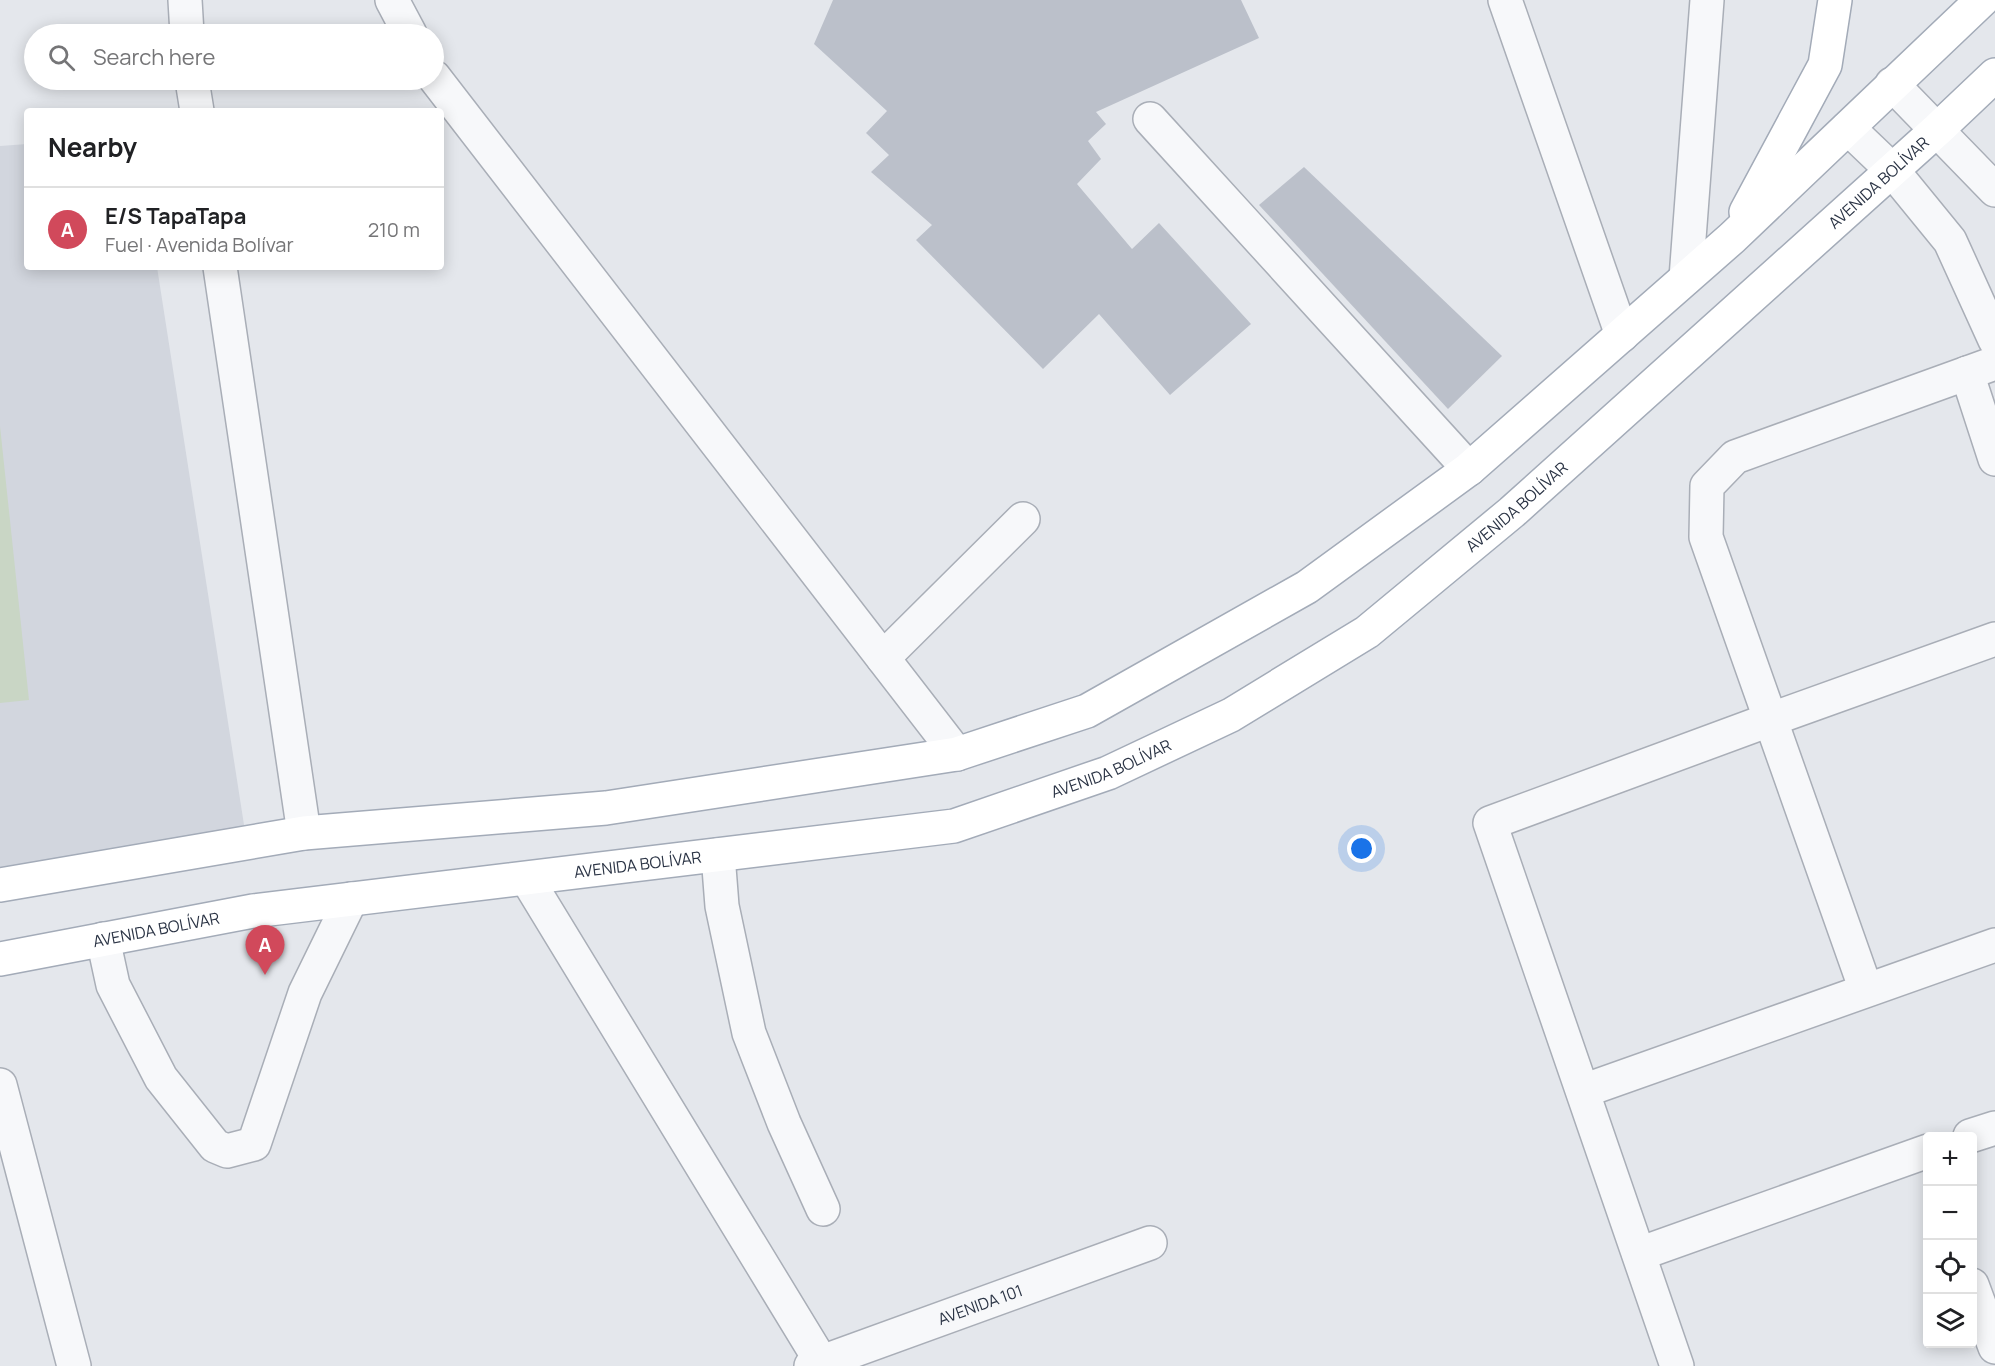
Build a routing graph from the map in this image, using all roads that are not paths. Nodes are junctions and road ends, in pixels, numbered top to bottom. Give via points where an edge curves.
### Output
1 (184, 0) edge
2 (392, 0) edge
3 (1505, 0) edge
4 (1707, 0) edge
5 (1835, 0) edge
6 (1982, 0) edge
7 (186, 24) edge
8 (405, 24) edge
9 (1995, 75) edge
10 (1892, 84) junction
11 (193, 90) edge
12 (444, 90) edge
13 (196, 108) edge
14 (1150, 119) dead end
15 (1848, 128) junction
16 (1938, 129) junction
17 (1892, 170) junction
18 (1995, 190) edge
19 (1732, 238) junction
20 (220, 270) edge
21 (1686, 278) junction
22 (1622, 335) junction
23 (1995, 340) edge
24 (1981, 368) edge
25 (1995, 459) edge
26 (1469, 469) junction
27 (1023, 519) dead end
28 (1995, 639) edge
29 (883, 658) junction
30 (1769, 720) junction
31 (957, 754) junction
32 (304, 833) junction
33 (718, 855) junction
34 (527, 879) junction
35 (0, 885) edge
36 (351, 899) junction
37 (103, 939) junction
38 (1995, 945) edge
39 (0, 959) edge
40 (1866, 990) junction
41 (0, 1084) edge
42 (1583, 1091) junction
43 (1995, 1128) edge
44 (1977, 1134) edge
45 (1923, 1155) edge
46 (823, 1209) dead end
47 (1150, 1243) dead end
48 (1638, 1254) junction
49 (1975, 1294) edge
50 (1995, 1347) edge
51 (816, 1364) edge
52 (74, 1366) edge
53 (1677, 1366) edge

1 - 7 street
2 - 8 street
3 - 22 street
4 - 21 street
5 - 19 main road via 1825,64
6 - 10 main road
9 - 16 main road, AVENIDA BOLÍVAR
10 - 15 main road
10 - 16 street
11 - 13 street
12 - 29 street
14 - 26 street
15 - 17 street
15 - 19 main road
16 - 17 main road, AVENIDA BOLÍVAR
16 - 18 street
17 - 23 street via 1950,241
17 - 33 main road, AVENIDA BOLÍVAR via 1512,513 1366,632 1231,715 1108,773 954,826
19 - 21 main road
20 - 32 street
21 - 22 main road
22 - 26 main road
24 - 25 street
24 - 30 street via 1735,457 1707,486 1706,537
26 - 31 main road via 1307,587 1087,711
27 - 29 street
28 - 30 street
29 - 31 street
30 - 40 street
30 - 42 street via 1490,824
31 - 32 main road via 606,808
32 - 35 main road
33 - 34 main road, AVENIDA BOLÍVAR
33 - 46 street via 722,906 749,1033
34 - 36 main road, AVENIDA BOLÍVAR
34 - 51 street
36 - 37 main road, AVENIDA BOLÍVAR via 253,911
36 - 37 street via 305,993 254,1144 227,1151 215,1146 161,1078 113,985
37 - 39 main road, AVENIDA BOLÍVAR
38 - 40 street
40 - 42 street
41 - 52 street
42 - 48 street
43 - 44 street
45 - 48 street
47 - 51 street, AVENIDA 101
48 - 53 street
49 - 50 street

